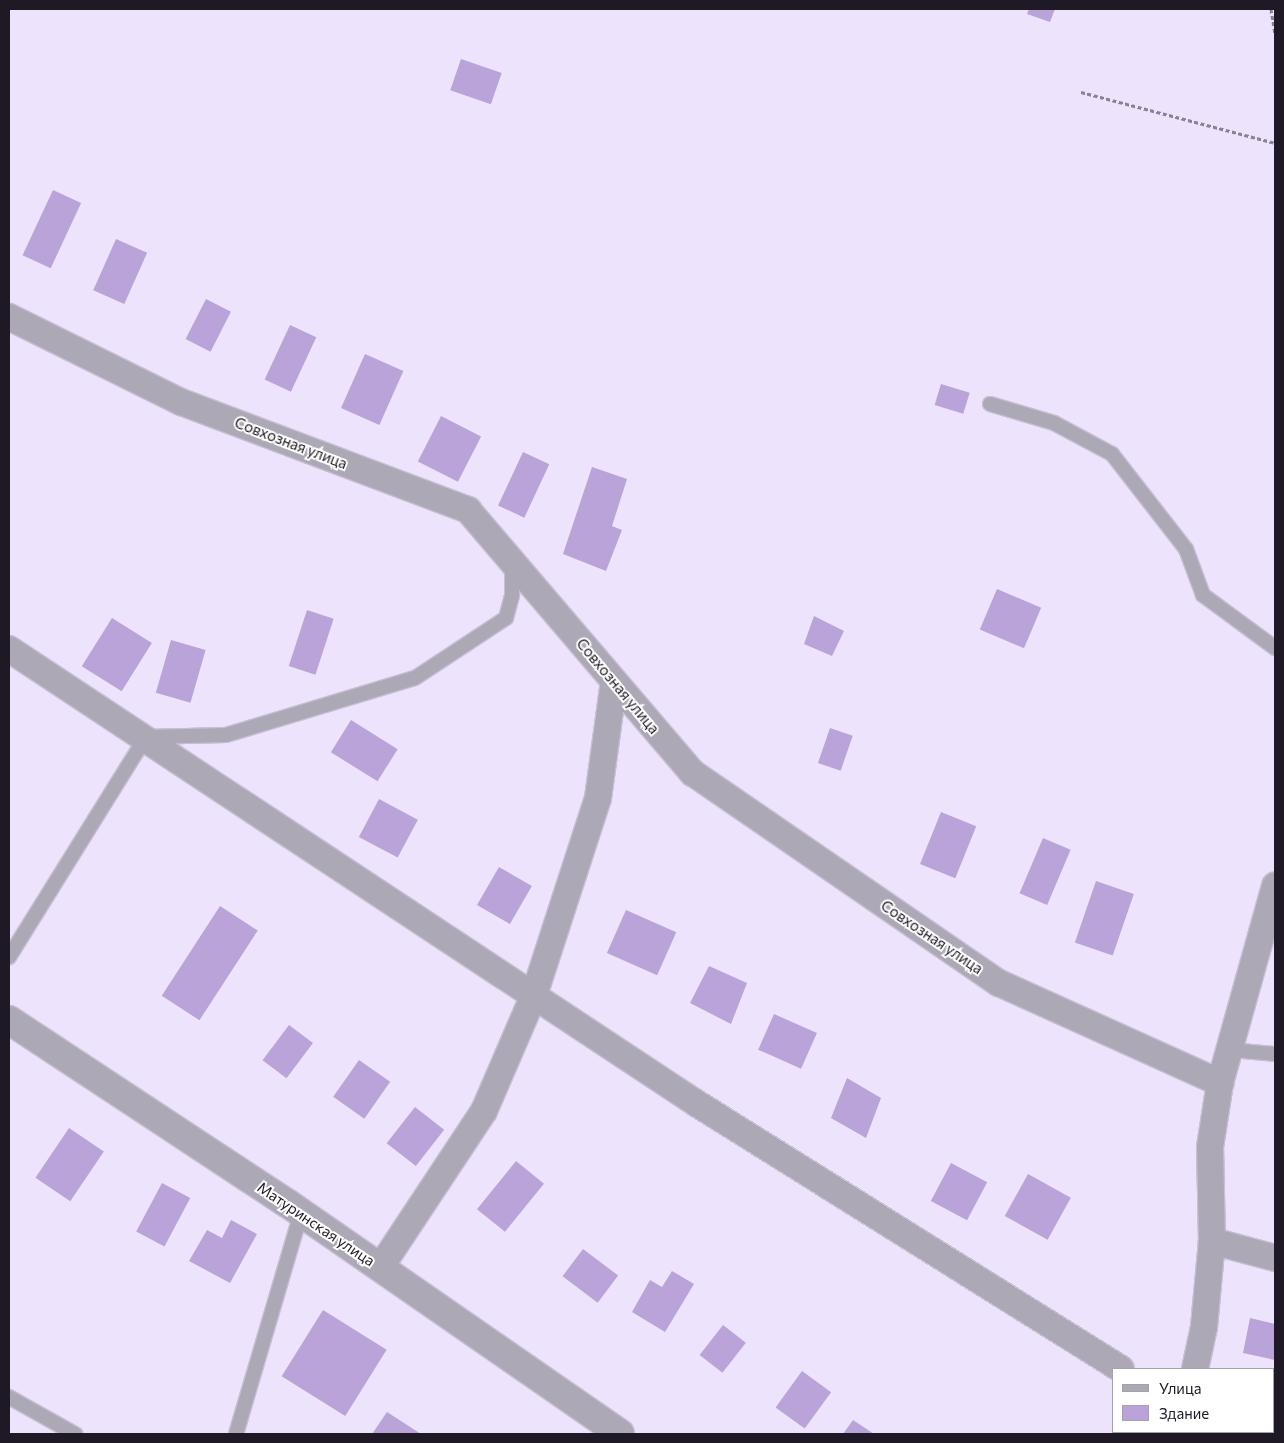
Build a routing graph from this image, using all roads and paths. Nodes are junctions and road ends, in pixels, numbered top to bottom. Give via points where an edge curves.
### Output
1 (1271, 9) edge
2 (1275, 34) edge
3 (1081, 92) dead end
4 (1275, 143) edge
5 (9, 317) edge
6 (990, 404) dead end
7 (512, 561) junction
8 (9, 648) edge
9 (1275, 648) edge
10 (614, 682) junction
11 (146, 737) junction
12 (1275, 886) edge
13 (9, 957) edge
14 (534, 995) junction
15 (9, 1020) edge
16 (1231, 1050) junction
17 (1275, 1054) edge
18 (1220, 1083) junction
19 (301, 1213) junction
20 (1212, 1241) junction
21 (1275, 1258) edge
22 (380, 1268) junction
23 (1119, 1368) edge
24 (1196, 1368) edge
25 (9, 1396) edge
26 (75, 1434) edge
27 (236, 1434) edge
28 (620, 1434) edge

1 - 2 path
3 - 4 path
5 - 7 street, Совхозная улица via 181,402 468,510
6 - 9 lane via 1054,423 1112,454 1186,549 1204,595
7 - 10 street, Совхозная улица
7 - 11 lane via 512,595 506,618 415,678 226,735
8 - 11 street
10 - 14 street via 598,798
10 - 18 street, Совхозная улица via 693,773 1000,983
11 - 13 lane
11 - 14 street
12 - 16 street
14 - 22 street via 484,1111
14 - 23 street via 696,1103
15 - 19 street, Матуринская улица
16 - 17 lane
16 - 18 street
18 - 20 street via 1210,1146
19 - 22 street, Матуринская улица
19 - 27 lane
20 - 21 street
20 - 24 street via 1204,1327
22 - 28 street, Матуринская улица
25 - 26 lane

